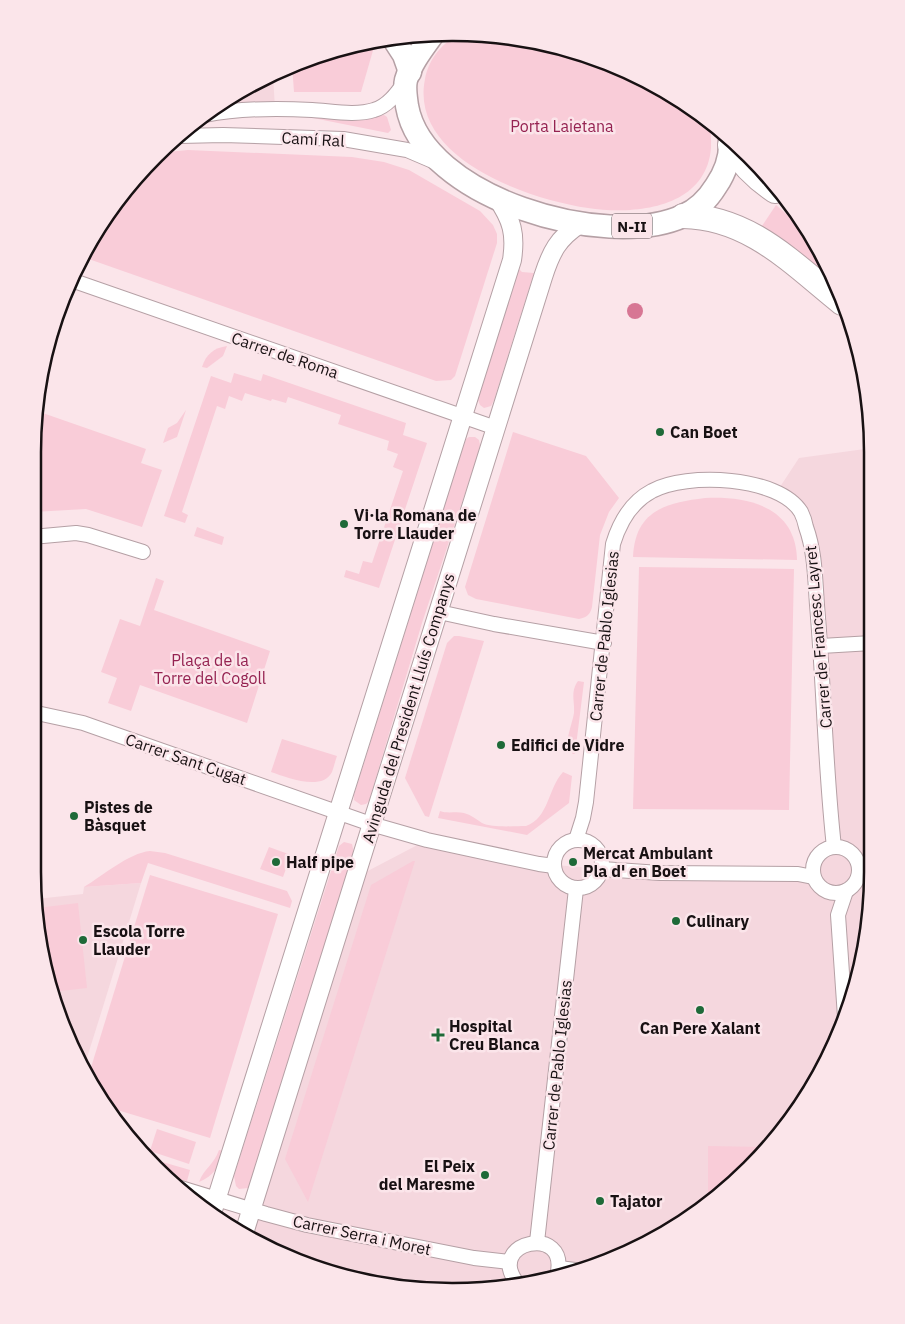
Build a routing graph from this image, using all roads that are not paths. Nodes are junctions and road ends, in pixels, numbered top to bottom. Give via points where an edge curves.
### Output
1 (428, 42) edge
2 (398, 45) edge
3 (408, 77) junction
4 (223, 112) edge
5 (190, 136) edge
6 (729, 148) edge
7 (737, 156) edge
8 (442, 165) junction
9 (752, 172) edge
10 (497, 198) junction
11 (683, 216) junction
12 (580, 224) junction
13 (79, 283) edge
14 (832, 296) edge
15 (462, 417) junction
16 (496, 428) junction
17 (696, 480) joint
18 (41, 536) edge
19 (143, 552) dead end
20 (438, 612) junction
21 (604, 643) junction
22 (864, 643) edge
23 (821, 646) junction
24 (41, 714) edge
25 (338, 812) junction
26 (371, 824) junction
27 (576, 840) junction
28 (834, 847) junction
29 (554, 866) junction
30 (864, 868) edge
31 (602, 869) junction
32 (864, 872) edge
33 (813, 876) junction
34 (576, 889) junction
35 (846, 891) junction
36 (844, 998) edge
37 (214, 1205) edge
38 (252, 1210) junction
39 (246, 1227) edge
40 (537, 1242) junction
41 (510, 1262) junction
42 (558, 1269) edge
43 (514, 1278) edge

1 - 3 main road
2 - 3 main road via 404,55
3 - 4 street, Camí Ral via 390,100 373,110 255,108
3 - 8 main road, N-II via 405,97 414,129
5 - 8 street, Camí Ral via 344,139 407,150
6 - 11 main road, N-II via 726,167 712,192 704,202
7 - 9 highway
8 - 10 main road, N-II
10 - 12 main road, N-II via 550,218
10 - 15 street via 512,225 512,260
11 - 12 main road, N-II via 641,226
11 - 14 highway via 726,222 750,233
12 - 16 street, Avinguda del President Lluís Companys via 566,233 552,253
13 - 15 street, Carrer de Roma
15 - 16 street, Carrer de Roma
15 - 25 street
16 - 20 street, Avinguda del President Lluís Companys
17 - 21 street, Carrer de Pablo Iglesias via 653,490 626,513 613,544
17 - 23 street, Carrer de Francesc Layret via 748,483 776,493 801,512 813,546
18 - 19 street via 88,534
20 - 21 street
20 - 26 street, Avinguda del President Lluís Companys
21 - 27 street, Carrer de Pablo Iglesias via 586,802
22 - 23 street
23 - 28 street, Carrer de Francesc Layret
24 - 25 street, Carrer Sant Cugat via 84,723
25 - 26 street, Carrer Sant Cugat
25 - 37 street
26 - 29 street, Carrer Sant Cugat via 427,840
26 - 38 street, Avinguda del President Lluís Companys
27 - 29 street via 560,848
27 - 31 street via 596,848 602,858
28 - 30 street via 852,853
28 - 33 street via 823,850 816,858
29 - 34 street via 561,881
31 - 33 street
31 - 34 street via 593,884
32 - 35 street
33 - 35 street via 823,890 839,894
34 - 40 street, Carrer de Pablo Iglesias
35 - 36 street via 838,915
37 - 38 street, Carrer Serra i Moret
38 - 39 street, Avinguda del President Lluís Companys
38 - 41 street, Carrer Serra i Moret via 307,1225 474,1258
40 - 41 street via 523,1245
40 - 42 street via 553,1250
41 - 43 street

